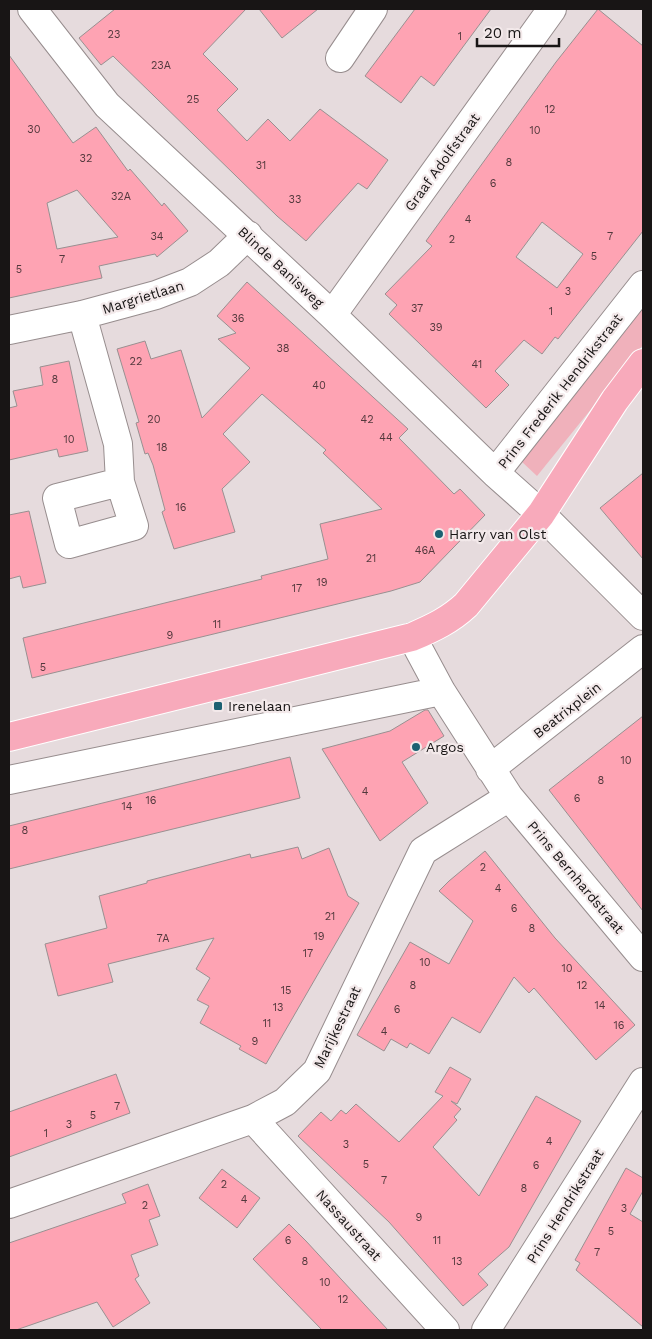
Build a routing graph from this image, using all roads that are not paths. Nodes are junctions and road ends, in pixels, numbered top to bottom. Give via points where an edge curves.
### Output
1 (32, 9) edge
2 (373, 9) edge
3 (552, 9) edge
4 (340, 58) dead end
5 (248, 235) junction
6 (643, 284) edge
7 (82, 315) junction
8 (332, 315) junction
9 (9, 330) edge
10 (643, 363) edge
11 (496, 473) junction
12 (120, 482) dead end
13 (541, 514) junction
14 (643, 616) edge
15 (412, 637) junction
16 (643, 649) edge
17 (441, 691) junction
18 (9, 737) edge
19 (490, 769) junction
20 (9, 780) edge
21 (509, 797) junction
22 (643, 957) edge
23 (643, 1082) edge
24 (253, 1119) junction
25 (9, 1204) edge
26 (445, 1330) edge
27 (486, 1330) edge

1 - 5 street, Blinde Banisweg via 107,105
2 - 4 street
3 - 8 street, Graaf Adolfstraat
5 - 7 street, Margrietlaan via 220,263 190,282
5 - 8 street, Blinde Banisweg
6 - 11 street, Prins Frederik Hendrikstraat
7 - 9 street, Margrietlaan
7 - 12 street via 118,444
8 - 11 street, Blinde Banisweg
10 - 13 main road
11 - 13 street, Blinde Banisweg
13 - 14 street
13 - 15 main road via 454,616
15 - 17 street
15 - 18 main road
16 - 19 street, Beatrixplein
17 - 19 street
17 - 20 street
19 - 21 street
21 - 22 street, Prins Bernhardstraat
21 - 24 street, Marijkestraat via 423,851 317,1071 285,1102
23 - 27 street, Prins Hendrikstraat
24 - 25 street, Marijkestraat
24 - 26 street, Nassaustraat

